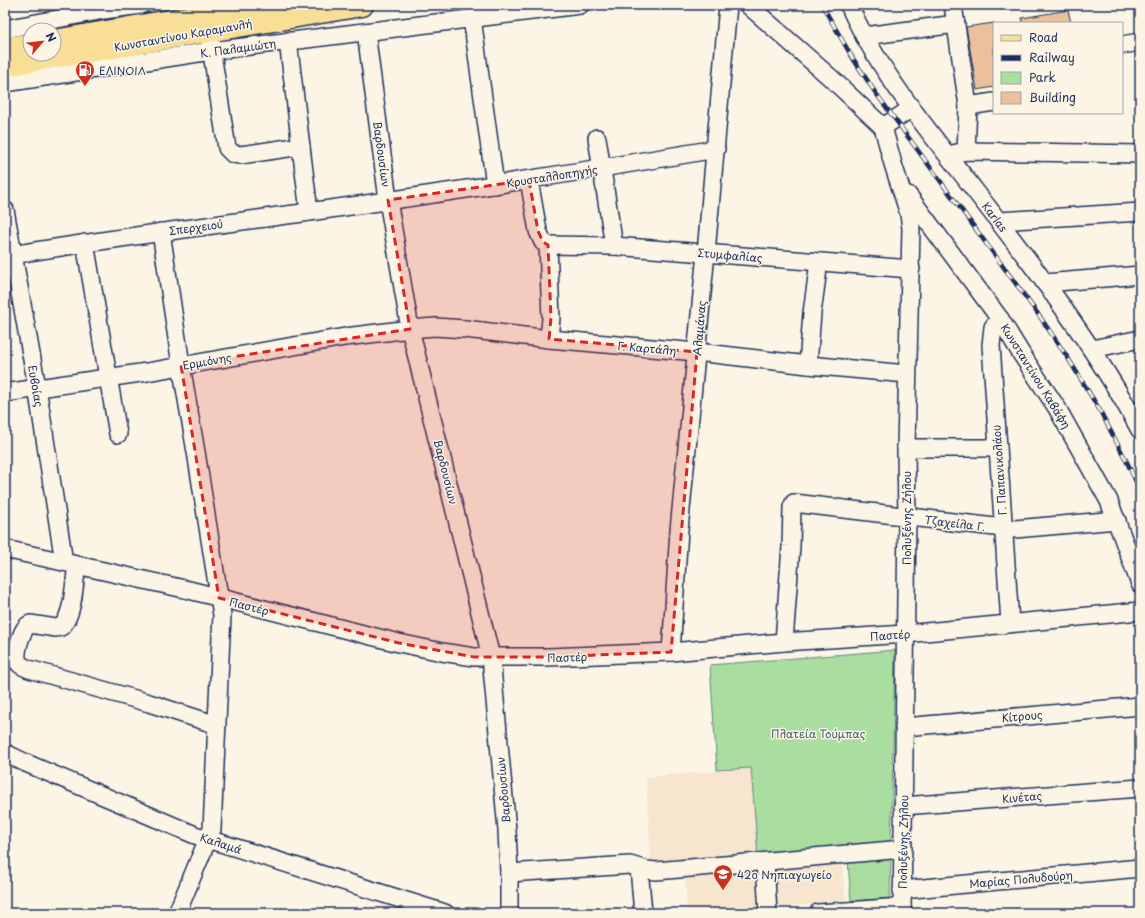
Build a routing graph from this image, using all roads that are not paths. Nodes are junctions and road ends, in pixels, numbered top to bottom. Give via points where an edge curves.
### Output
1 (141, 5) edge
2 (263, 5) edge
3 (362, 5) edge
4 (580, 5) edge
5 (728, 5) edge
6 (748, 5) edge
7 (848, 5) edge
8 (953, 5) edge
9 (103, 8) edge
10 (472, 18) junction
11 (956, 24) junction
12 (5, 29) edge
13 (366, 32) junction
14 (864, 36) junction
15 (62, 40) edge
16 (210, 41) junction
17 (288, 42) junction
18 (1140, 42) edge
19 (1123, 45) edge
20 (22, 46) edge
21 (5, 48) edge
22 (5, 65) edge
23 (5, 83) edge
24 (993, 102) edge
25 (968, 106) junction
26 (912, 108) junction
27 (884, 127) junction
28 (597, 138) dead end
29 (301, 146) junction
30 (716, 149) junction
31 (966, 151) junction
32 (1140, 154) edge
33 (948, 155) junction
34 (602, 168) junction
35 (529, 180) junction
36 (495, 184) junction
37 (901, 186) junction
38 (388, 200) junction
39 (5, 210) edge
40 (309, 212) junction
41 (1140, 212) edge
42 (999, 221) junction
43 (161, 232) junction
44 (85, 243) junction
45 (548, 245) junction
46 (614, 246) junction
47 (706, 253) junction
48 (9, 255) edge
49 (819, 262) junction
50 (911, 269) junction
51 (1140, 275) edge
52 (1045, 283) junction
53 (1000, 318) junction
54 (410, 328) junction
55 (549, 339) junction
56 (1140, 339) edge
57 (1092, 349) junction
58 (697, 352) junction
59 (180, 365) junction
60 (808, 365) junction
61 (907, 374) junction
62 (109, 377) junction
63 (37, 387) junction
64 (5, 393) edge
65 (1133, 404) edge
66 (1140, 430) edge
67 (118, 434) dead end
68 (906, 448) junction
69 (998, 448) junction
70 (907, 517) junction
71 (1117, 520) junction
72 (1003, 528) junction
73 (5, 549) edge
74 (70, 564) junction
75 (1140, 584) edge
76 (219, 598) junction
77 (1140, 611) edge
78 (1010, 623) junction
79 (905, 634) junction
80 (12, 640) edge
81 (784, 642) junction
82 (671, 652) junction
83 (491, 657) junction
84 (1140, 706) edge
85 (217, 725) junction
86 (904, 727) junction
87 (5, 752) edge
88 (1140, 788) edge
89 (903, 806) junction
90 (209, 839) junction
91 (903, 849) junction
92 (765, 862) junction
93 (639, 868) junction
94 (1140, 868) edge
95 (509, 873) junction
96 (902, 890) junction
97 (902, 910) edge
98 (177, 913) edge
99 (446, 913) edge
100 (509, 913) edge
101 (643, 913) edge
102 (768, 913) edge
103 (818, 913) edge

1 - 9 street
2 - 15 main road, Κωνσταντίνου Καραμανλή
3 - 16 main road, Κωνσταντίνου Καραμανλή
4 - 10 street, Κ. Παλαμιώτη
5 - 30 street, Αλαμάνας
6 - 27 street
7 - 14 street, Karlas
8 - 11 street
9 - 12 street
10 - 13 street, Κ. Παλαμιώτη
10 - 36 street
11 - 14 street
11 - 25 street
13 - 17 street, Κ. Παλαμιώτη
13 - 38 street, Βαρδουσίων
14 - 26 street, Karlas
16 - 17 street, Κ. Παλαμιώτη
16 - 22 main road, Κωνσταντίνου Καραμανλή
16 - 23 street, Κ. Παλαμιώτη
16 - 29 street via 227,148 233,154 241,155
17 - 29 street
18 - 19 street
20 - 21 main road
24 - 25 street
25 - 31 street
26 - 27 street
26 - 33 street, Karlas
27 - 37 street, Πολυξένης Ζήλου
28 - 34 street
29 - 40 street
30 - 34 street, Κρυσταλλοπηγής
30 - 47 street, Αλαμάνας
31 - 32 street
31 - 33 street
33 - 42 street, Karlas
34 - 35 street, Κρυσταλλοπηγής
34 - 46 street
35 - 36 street, Κρυσταλλοπηγής
35 - 45 street via 538,230 543,242
36 - 38 street, Κρυσταλλοπηγής
37 - 50 street, Πολυξένης Ζήλου via 911,228
37 - 53 street, Κωνσταντίνου Καβάφη
38 - 40 street, Σπερχειού
38 - 54 street, Βαρδουσίων
39 - 48 street, Ευβοίας
40 - 43 street, Σπερχειού
41 - 42 street
42 - 52 street, Karlas
43 - 44 street, Σπερχειού
43 - 59 street
44 - 48 street, Σπερχειού
44 - 62 street
45 - 46 street, Στυμφαλίας
45 - 55 street via 552,318
46 - 47 street, Στυμφαλίας
47 - 49 street, Στυμφαλίας
47 - 58 street, Αλαμάνας
48 - 63 street, Ευβοίας
49 - 50 street, Στυμφαλίας
49 - 60 street
50 - 61 street, Πολυξένης Ζήλου
51 - 52 street
52 - 57 street, Karlas
53 - 69 street, Γ. Παπανικολάου via 993,327 991,345
53 - 71 street, Κωνσταντίνου Καβάφη via 1073,434
54 - 55 street, Γ. Καρτάλη via 444,327
54 - 59 street, Ερμιόνης
54 - 83 street, Βαρδουσίων
55 - 58 street, Γ. Καρτάλη
56 - 57 street
57 - 65 street, Karlas
58 - 60 street, Γ. Καρτάλη
58 - 82 street, Αλαμάνας via 679,530
59 - 62 street, Ερμιόνης
59 - 76 street
60 - 61 street, Γ. Καρτάλη
61 - 68 street, Πολυξένης Ζήλου
62 - 63 street, Ερμιόνης
62 - 67 street
63 - 64 street, Ερμιόνης
63 - 74 street, Ευβοίας
65 - 66 street, Karlas
68 - 69 street
68 - 70 street, Πολυξένης Ζήλου
69 - 72 street, Γ. Παπανικολάου
70 - 72 street, Τζαχείλα Γ.
70 - 79 street, Πολυξένης Ζήλου
70 - 81 street, Τζαχείλα Γ. via 794,503
71 - 72 street, Τζαχείλα Γ.
71 - 75 street, Κωνσταντίνου Καβάφη
72 - 78 street, Γ. Παπανικολάου
73 - 74 street, Παστέρ
74 - 76 street, Παστέρ
74 - 80 street, Ευβοίας via 72,599 68,619 61,627 56,628 30,624
76 - 83 street, Παστέρ via 399,643 442,652
76 - 85 street via 222,614
77 - 78 street, Παστέρ
78 - 79 street, Παστέρ
79 - 81 street, Παστέρ
79 - 86 street, Πολυξένης Ζήλου
80 - 85 street, Ευβοίας via 17,659 23,667 149,702
81 - 82 street, Παστέρ
82 - 83 street, Παστέρ via 548,658
83 - 95 street, Βαρδουσίων
84 - 86 street, Κίτρους
85 - 90 street via 212,825
86 - 89 street, Πολυξένης Ζήλου
87 - 90 street, Καλαμά
88 - 89 street, Κινέτας
89 - 91 street, Πολυξένης Ζήλου
90 - 98 street
90 - 99 street, Καλαμά
91 - 92 street
91 - 96 street, Πολυξένης Ζήλου
92 - 93 street via 656,871
92 - 102 street
93 - 95 street via 630,865
93 - 101 street
94 - 96 street, Μαρίας Πολυδούρη
95 - 100 street, Βαρδουσίων
96 - 97 street, Πολυξένης Ζήλου
97 - 103 street

